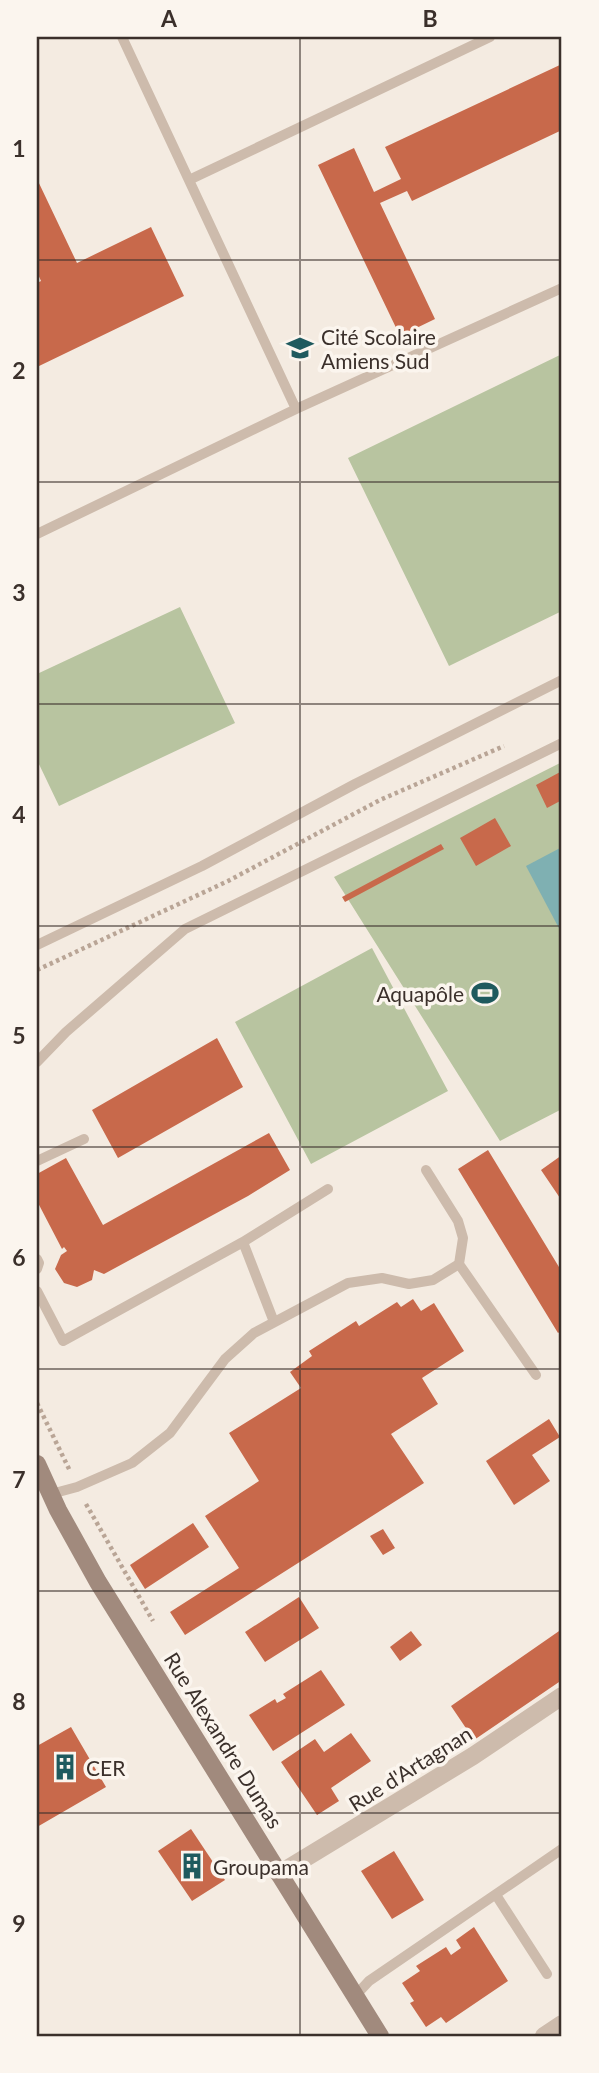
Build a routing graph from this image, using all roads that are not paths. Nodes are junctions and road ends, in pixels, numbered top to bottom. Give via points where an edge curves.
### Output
1 (122, 37) edge
2 (491, 37) edge
3 (189, 180) junction
4 (562, 288) edge
5 (296, 409) junction
6 (37, 534) edge
7 (562, 680) edge
8 (562, 743) edge
9 (37, 945) edge
10 (37, 1062) edge
11 (84, 1139) dead end
12 (37, 1161) edge
13 (426, 1170) dead end
14 (328, 1189) dead end
15 (243, 1242) junction
16 (37, 1259) edge
17 (459, 1264) junction
18 (37, 1269) edge
19 (37, 1291) edge
20 (274, 1322) junction
21 (536, 1375) dead end
22 (37, 1464) edge
23 (51, 1494) junction
24 (562, 1696) edge
25 (560, 1855) edge
26 (279, 1874) junction
27 (496, 1895) junction
28 (547, 1974) dead end
29 (356, 1995) junction
30 (562, 2024) edge
31 (380, 2036) edge
32 (544, 2036) edge

1 - 3 lane
2 - 3 lane
3 - 5 lane
4 - 5 lane
5 - 6 lane
7 - 9 lane via 202,866
8 - 10 lane via 185,929
11 - 12 lane
13 - 17 lane via 458,1221 463,1238
14 - 15 lane
15 - 19 lane via 63,1341
15 - 20 lane
16 - 18 lane
17 - 20 lane via 433,1280 348,1283
17 - 21 lane
20 - 23 lane via 225,1359 170,1433 132,1463
22 - 23 street, Rue Alexandre Dumas
23 - 26 street, Rue Alexandre Dumas via 98,1582
24 - 26 street, Rue d'Artagnan
25 - 27 lane
26 - 29 street, Rue Alexandre Dumas
27 - 28 lane
27 - 29 lane via 369,1980
29 - 31 street, Rue Alexandre Dumas
30 - 32 street

